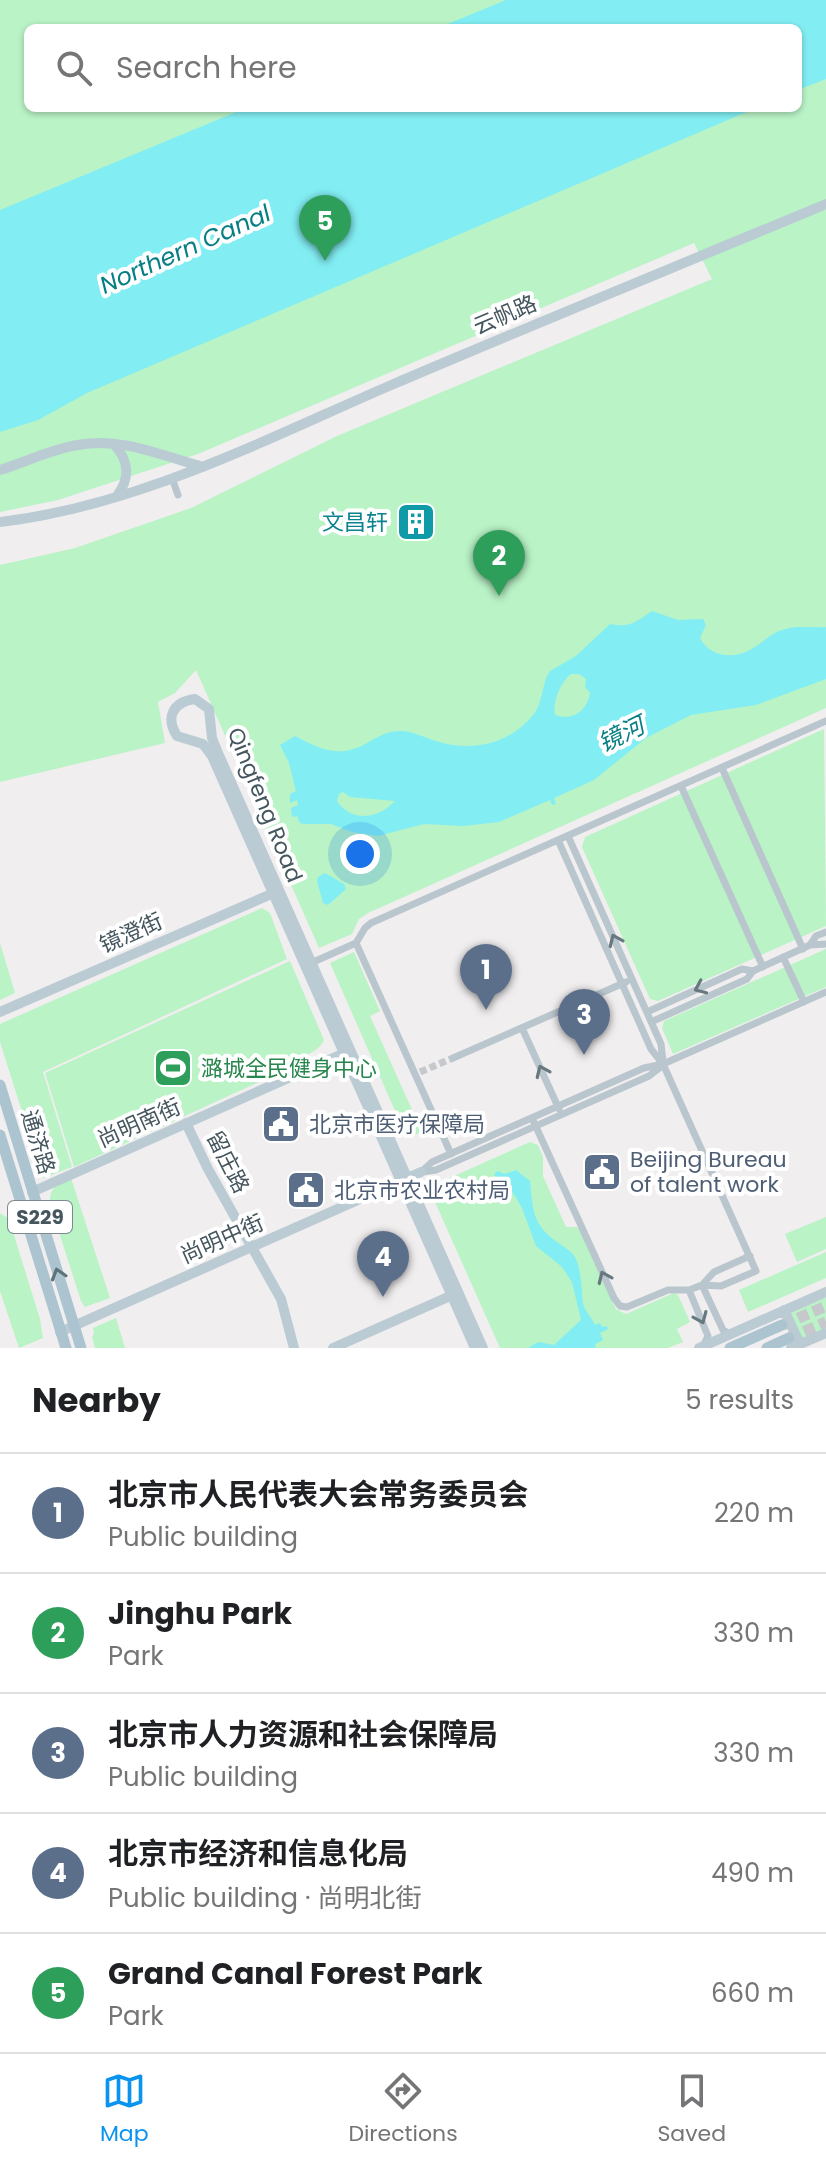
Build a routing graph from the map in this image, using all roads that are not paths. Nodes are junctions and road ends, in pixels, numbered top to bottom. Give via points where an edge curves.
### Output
1 (826, 204) edge
2 (114, 444) junction
3 (200, 466) junction
4 (0, 470) edge
5 (172, 478) junction
6 (178, 495) dead end
7 (117, 496) junction
8 (0, 522) edge
9 (826, 721) edge
10 (722, 768) junction
11 (681, 786) junction
12 (568, 836) junction
13 (558, 840) junction
14 (275, 892) junction
15 (826, 932) edge
16 (356, 943) junction
17 (826, 944) edge
18 (806, 947) junction
19 (783, 957) junction
20 (307, 965) junction
21 (763, 967) junction
22 (753, 971) junction
23 (632, 979) junction
24 (622, 984) junction
25 (826, 992) edge
26 (804, 1002) junction
27 (0, 1012) edge
28 (647, 1012) junction
29 (651, 1022) junction
30 (522, 1028) junction
31 (346, 1052) junction
32 (453, 1058) tunnel mouth
33 (663, 1064) junction
34 (0, 1085) edge
35 (559, 1111) junction
36 (534, 1122) junction
37 (186, 1123) junction
38 (0, 1135) edge
39 (451, 1154) junction
40 (421, 1172) junction
41 (403, 1181) junction
42 (32, 1192) junction
43 (252, 1248) junction
44 (750, 1256) junction
45 (702, 1285) junction
46 (689, 1290) junction
47 (826, 1292) edge
48 (455, 1294) junction
49 (784, 1310) junction
50 (74, 1325) junction
51 (782, 1325) tunnel mouth
52 (60, 1332) junction
53 (826, 1333) edge
54 (730, 1334) junction
55 (793, 1344) edge
56 (701, 1347) edge
57 (66, 1348) edge
58 (81, 1348) edge
59 (294, 1348) edge
60 (333, 1348) edge
61 (475, 1348) edge
62 (483, 1348) edge
63 (730, 1348) edge
64 (767, 1348) edge

1 - 3 street, 云帆路 via 651,272
2 - 3 street
2 - 4 street via 77,445
2 - 7 street via 128,467
3 - 5 street, 云帆路
5 - 6 street
5 - 7 street, 云帆路
7 - 8 street, 云帆路
9 - 10 street
10 - 11 street
10 - 18 street
11 - 12 street
11 - 21 street
12 - 13 street
23 -> 12 street
13 - 16 street via 371,923
13 - 24 street
14 - 14 street, Qingfeng Road via 212,738 209,709 195,699 183,700 174,707 171,727 177,736 208,748
14 - 20 street, Qingfeng Road
14 - 27 street, 镜澄街
15 - 18 street
16 - 20 street
16 - 39 street
17 - 18 street
18 - 19 street
19 - 21 street
19 - 26 street
20 - 31 street, Qingfeng Road
21 - 22 street
22 -> 28 street via 742,969
22 - 29 street via 747,979
23 - 24 street
23 - 28 street
24 - 30 street
24 - 33 street
25 - 26 street
26 - 33 street
28 - 29 street
29 - 33 street
30 - 32 street
35 -> 30 street
31 - 37 street, 尚明南街
31 - 41 street, Qingfeng Road
33 - 35 street via 649,1076
33 - 44 street
34 - 42 main road, 通济路 / S229
35 - 36 street
36 - 39 street
36 - 40 street via 436,1170
46 -> 36 street via 673,1288 620,1306
37 - 42 street, 尚明南街
37 - 43 street, 留庄路
38 - 52 main road, 通济路 / S229
39 - 40 street
40 - 41 street, 尚明中街
41 - 43 street, 尚明中街
41 - 48 street, Qingfeng Road
50 -> 42 main road, 通济路 / S229
43 - 50 street, 尚明中街
43 - 59 street, 留庄路 via 281,1299
44 - 45 street via 714,1272
44 - 45 street via 756,1271 721,1286
45 - 46 street
45 - 54 street via 723,1330
46 -> 56 street via 708,1336
47 - 49 street
48 - 60 street
48 - 61 street, Qingfeng Road
48 - 62 street, Qingfeng Road
49 - 54 street
49 - 55 street
50 - 52 street, 尚明中街
50 - 58 main road, 通济路 / S229
51 - 63 main road
52 - 57 main road, 通济路 / S229
53 - 55 street
54 - 56 street
55 - 64 main road

